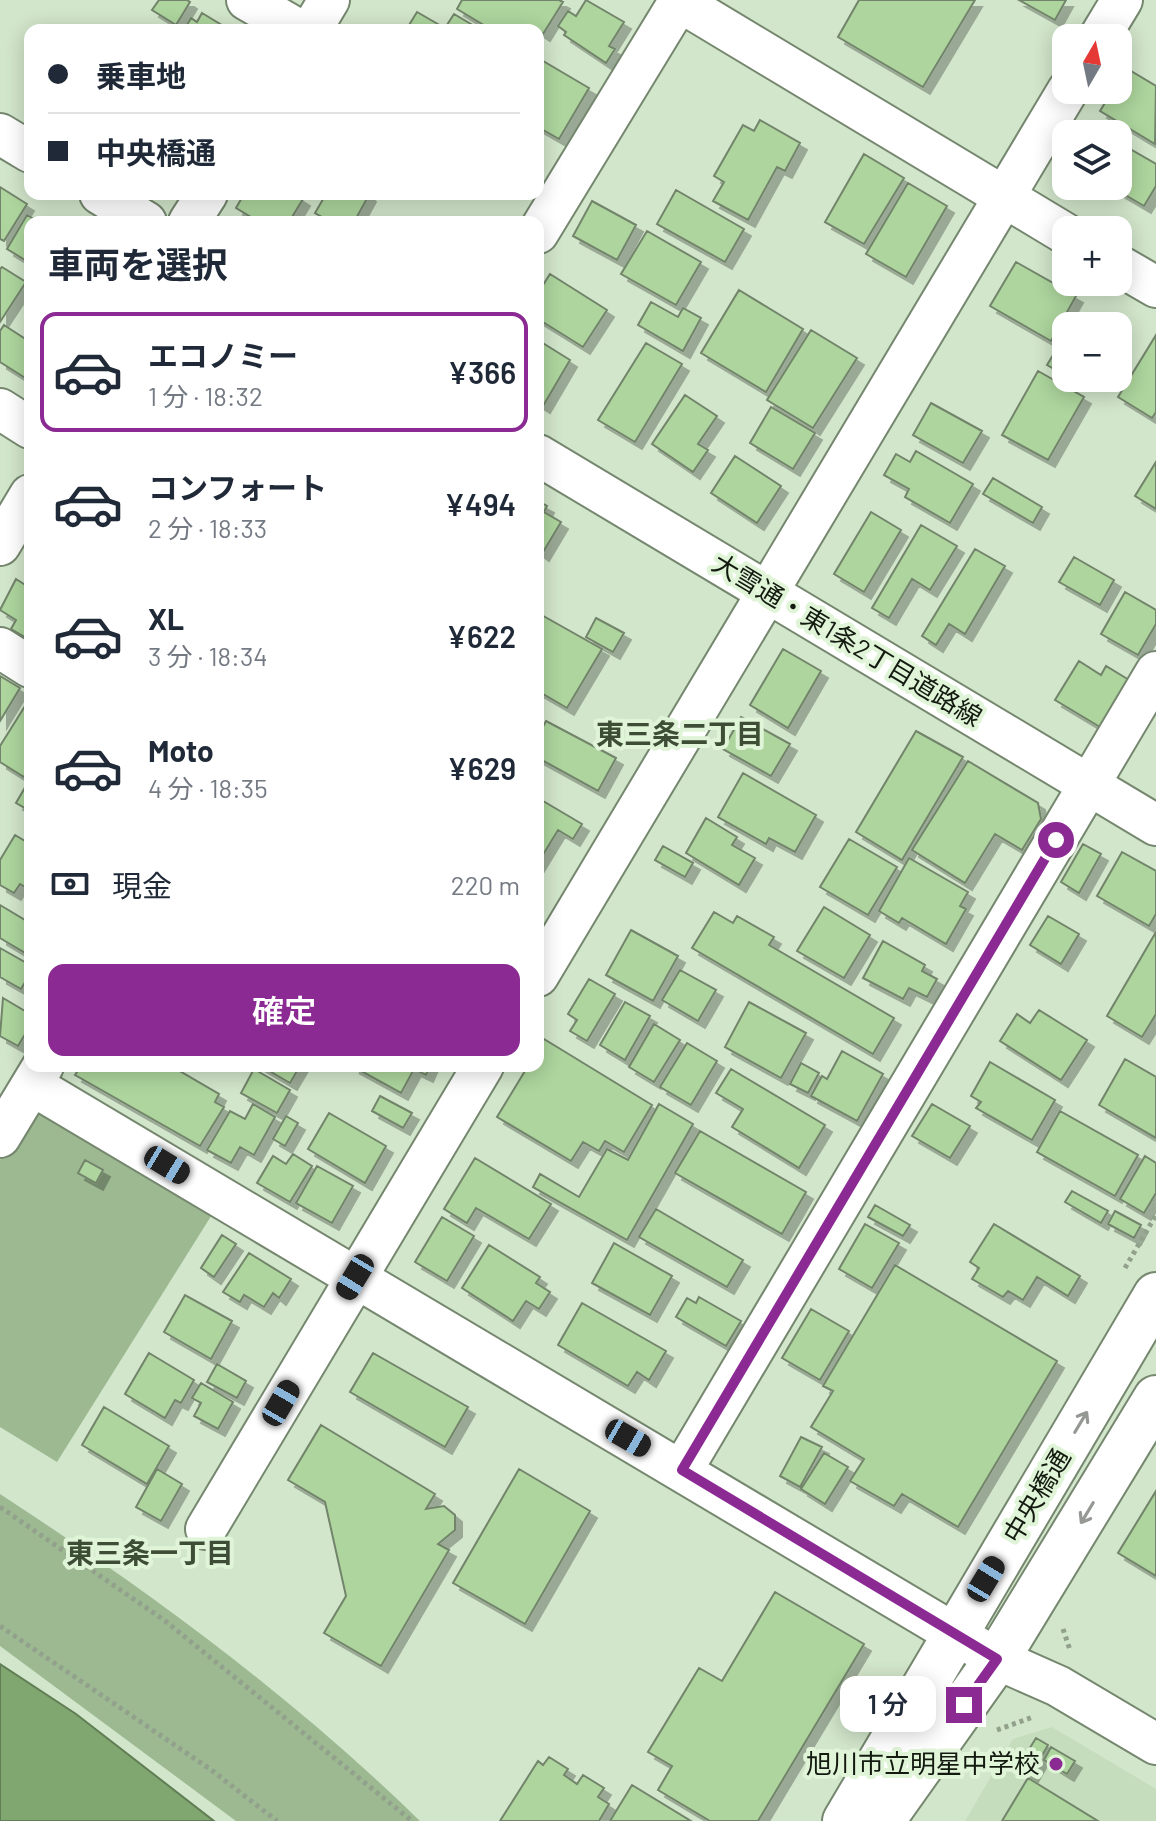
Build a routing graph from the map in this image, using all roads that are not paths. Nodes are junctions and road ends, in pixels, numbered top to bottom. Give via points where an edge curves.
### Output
1 (247, 0) edge
2 (329, 0) edge
3 (679, 0) edge
4 (1122, 0) edge
5 (289, 24) edge
6 (315, 24) edge
7 (1107, 24) edge
8 (1060, 104) edge
9 (0, 134) edge
10 (24, 148) edge
11 (550, 185) edge
12 (1004, 198) junction
13 (110, 200) edge
14 (136, 216) edge
15 (542, 216) edge
16 (1052, 226) edge
17 (1132, 273) edge
18 (1156, 287) edge
19 (0, 409) edge
20 (24, 424) edge
21 (544, 459) edge
22 (24, 505) edge
23 (0, 545) edge
24 (770, 593) junction
25 (0, 648) edge
26 (24, 663) edge
27 (1156, 672) edge
28 (1088, 785) junction
29 (1156, 825) edge
30 (544, 966) edge
31 (479, 1072) edge
32 (38, 1075) edge
33 (0, 1137) edge
34 (355, 1277) junction
35 (1156, 1295) edge
36 (1156, 1398) edge
37 (682, 1470) junction
38 (206, 1529) dead end
39 (954, 1633) junction
40 (997, 1659) junction
41 (1156, 1744) edge
42 (845, 1821) edge
43 (882, 1821) edge

1 - 5 street
2 - 6 street
3 - 11 street
3 - 12 street
4 - 7 street
8 - 12 street
9 - 10 street
11 - 15 street
12 - 16 street
12 - 24 street
13 - 14 street
17 - 18 street
19 - 20 street
21 - 24 street, 大雪通・東1条2丁目道路線
22 - 23 street
24 - 28 street, 大雪通・東1条2丁目道路線
24 - 30 street
25 - 26 street
27 - 28 street
28 - 29 street, 大雪通・東1条2丁目道路線
28 - 37 street
31 - 34 street
32 - 33 street
32 - 34 street
34 - 37 street
34 - 38 street
39 -> 35 street, 中央橋通
36 -> 40 street, 中央橋通
37 - 39 street
39 - 40 street
39 - 42 street, 中央橋通
40 - 41 street via 1058,1686
40 - 43 street, 中央橋通

